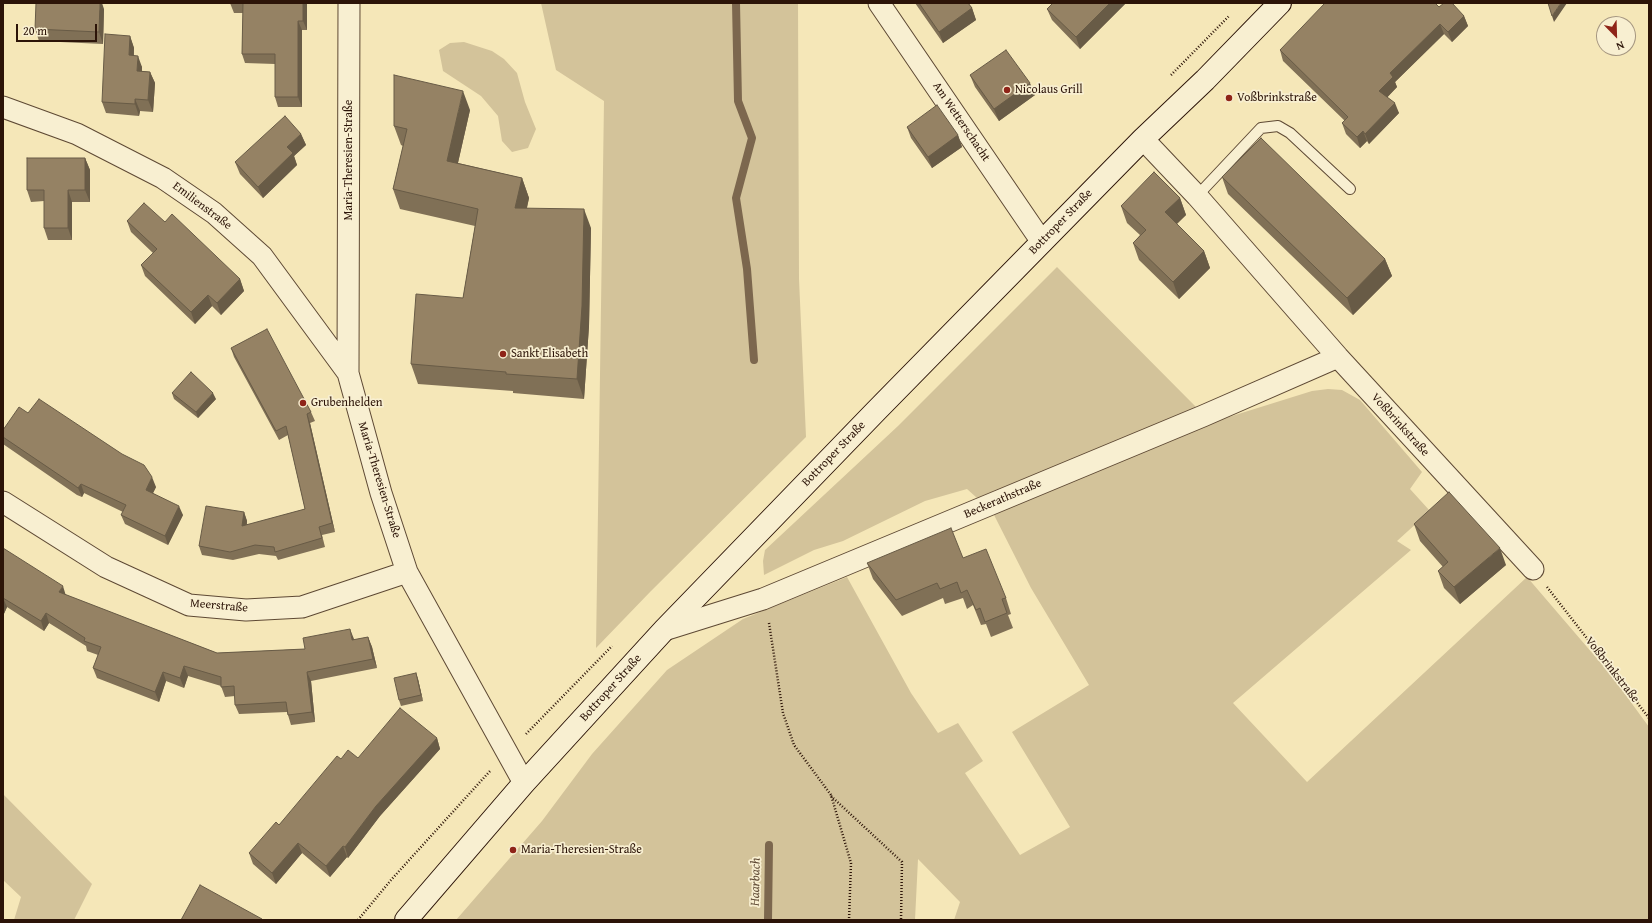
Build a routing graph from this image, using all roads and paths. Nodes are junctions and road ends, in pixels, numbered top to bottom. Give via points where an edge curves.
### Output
1 (349, 3) edge
2 (879, 3) edge
3 (1280, 3) edge
4 (3, 107) edge
5 (1143, 139) junction
6 (1350, 189) dead end
7 (1197, 196) junction
8 (1042, 242) junction
9 (1338, 357) junction
10 (348, 373) junction
11 (3, 502) edge
12 (1533, 569) joint
13 (407, 572) junction
14 (764, 599) junction
15 (664, 630) junction
16 (1649, 718) edge
17 (507, 753) junction
18 (524, 783) junction
19 (831, 795) junction
20 (358, 920) edge
21 (406, 920) edge
22 (848, 920) edge
23 (901, 920) edge

1 - 10 street, Maria-Theresien-Straße
2 - 8 street, Am Wetterschacht
3 - 5 main road, Bottroper Straße
4 - 10 street, Emilienstraße via 84,138 163,178 214,213 262,256
5 - 7 street, Voßbrinkstraße
5 - 8 main road, Bottroper Straße
6 - 7 lane via 1290,133 1278,126 1261,128
7 - 9 street, Voßbrinkstraße
8 - 15 main road, Bottroper Straße
9 - 12 street, Voßbrinkstraße
9 - 14 street, Beckerathstraße
10 - 13 street, Maria-Theresien-Straße via 380,493
11 - 13 street, Meerstraße via 106,567 189,605 246,610 302,607
12 - 16 path, Voßbrinkstraße
13 - 17 street, Maria-Theresien-Straße
14 - 15 street, Beckerathstraße
14 - 19 path via 783,714 794,745
15 - 18 main road, Bottroper Straße
17 - 18 street, Maria-Theresien-Straße
17 - 20 path via 391,880
18 - 21 main road, Bottroper Straße
19 - 22 path via 851,863
19 - 23 path via 902,862

